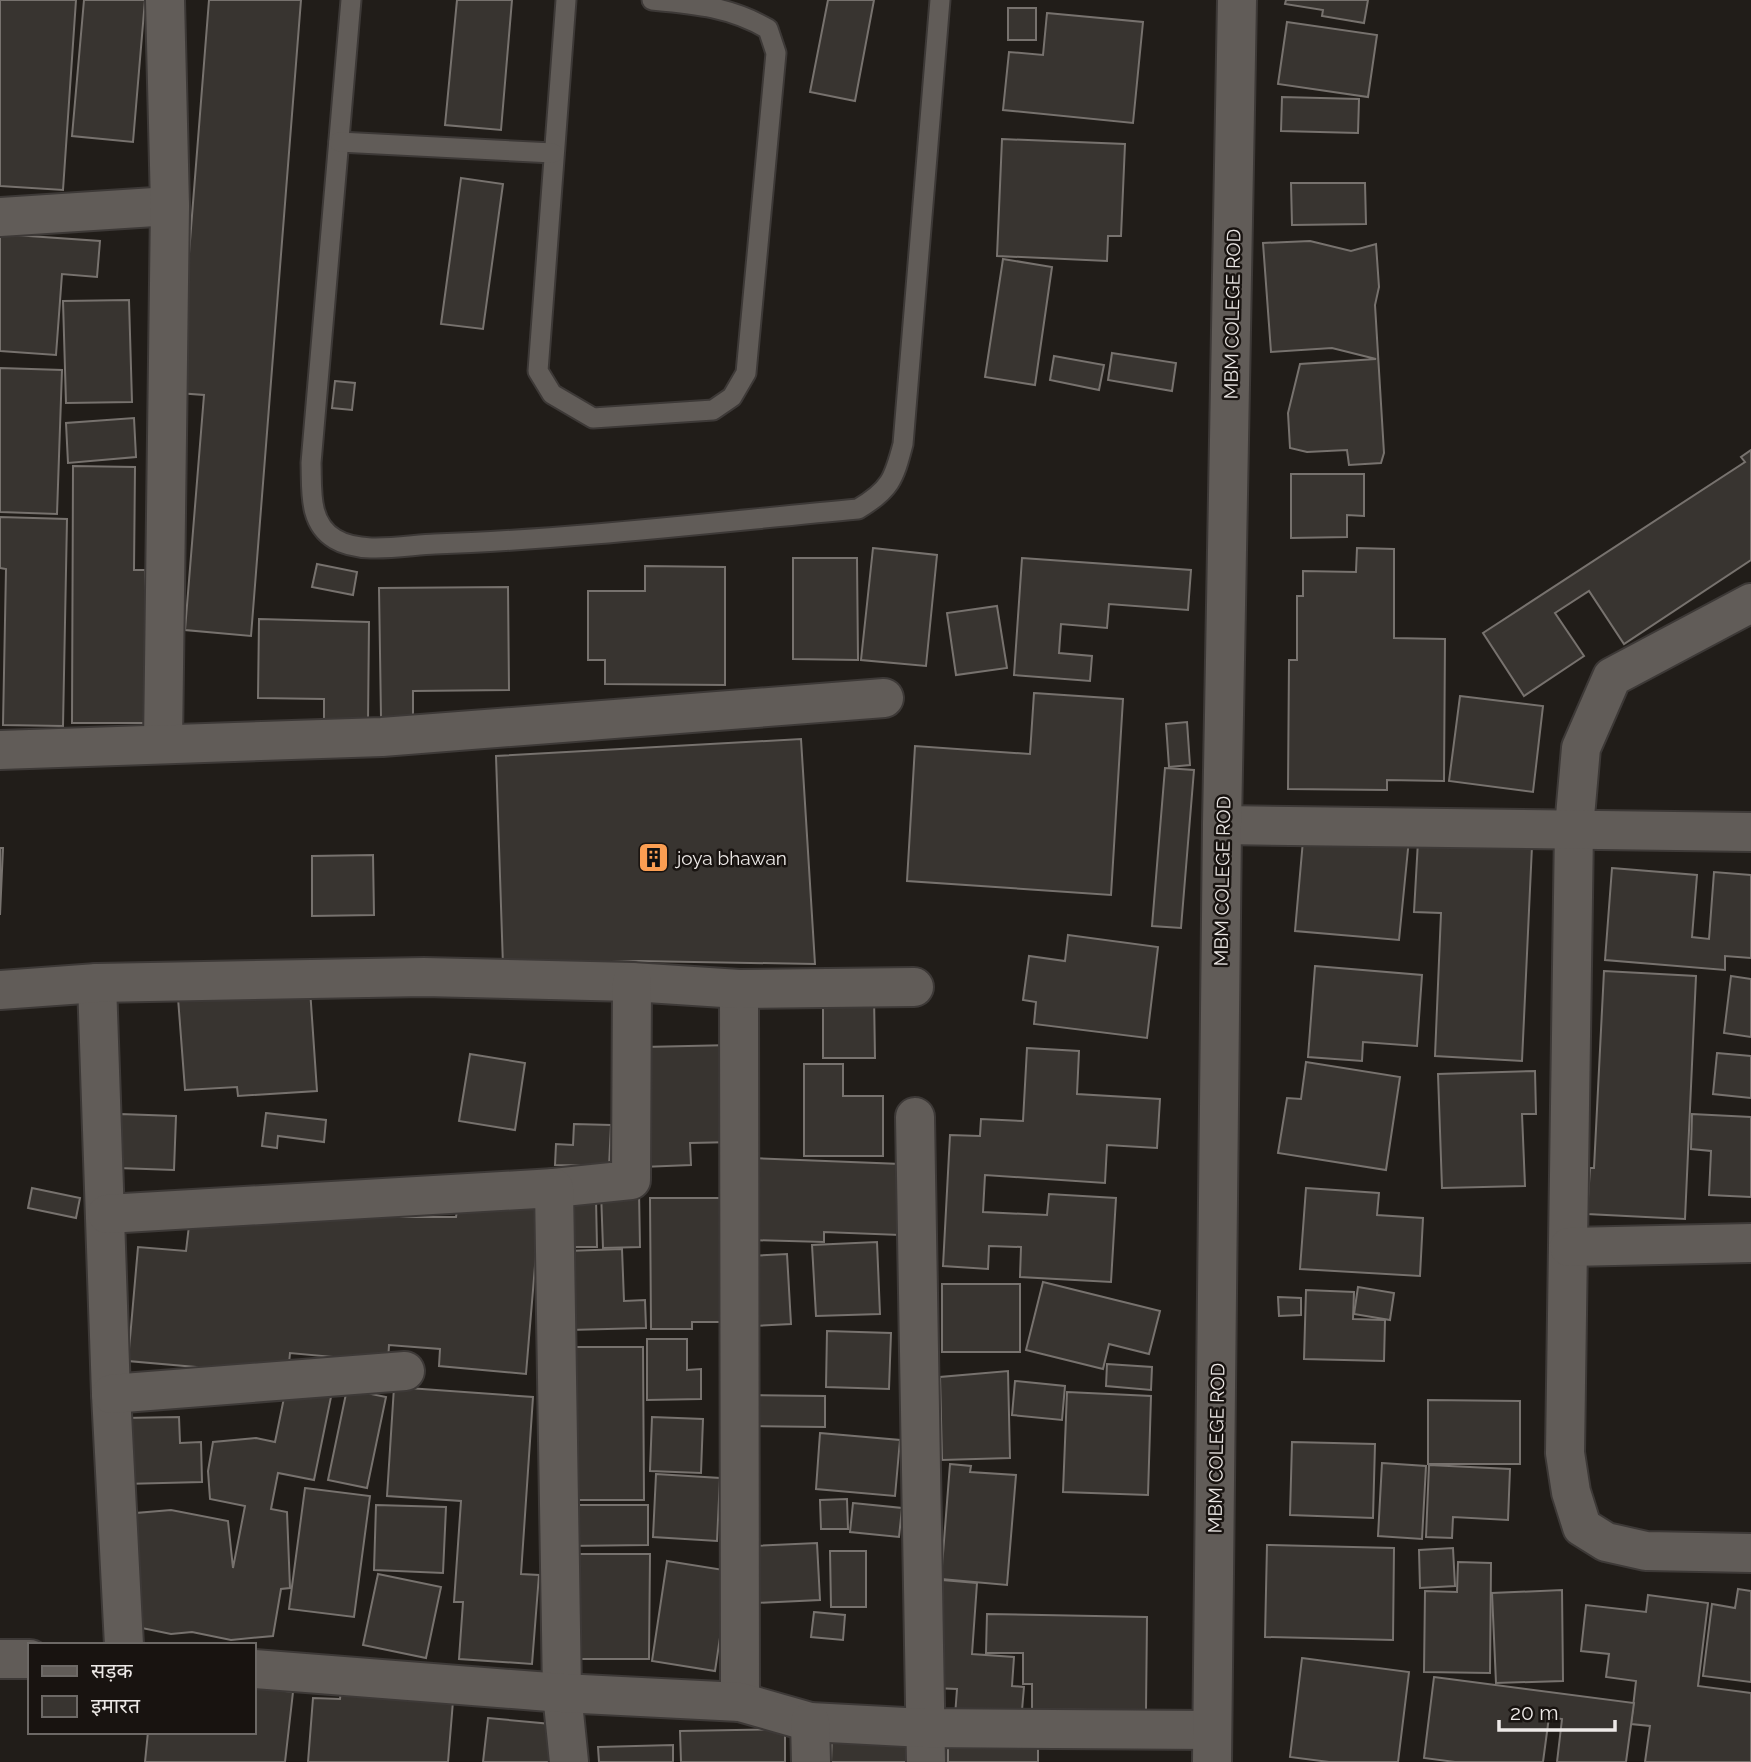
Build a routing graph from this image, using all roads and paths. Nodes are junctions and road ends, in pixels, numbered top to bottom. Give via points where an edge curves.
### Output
1 (165, 0) edge
2 (351, 0) edge
3 (566, 0) edge
4 (652, 0) edge
5 (940, 0) edge
6 (1237, 0) edge
7 (339, 142) junction
8 (553, 153) junction
9 (170, 206) junction
10 (0, 217) edge
11 (1751, 603) edge
12 (884, 698) dead end
13 (163, 744) junction
14 (0, 750) edge
15 (1223, 825) junction
16 (1574, 828) junction
17 (1751, 832) edge
18 (632, 982) junction
19 (97, 984) junction
20 (914, 987) dead end
21 (739, 989) junction
22 (0, 990) edge
23 (915, 1117) dead end
24 (554, 1188) junction
25 (107, 1214) junction
26 (1751, 1242) edge
27 (1569, 1247) junction
28 (405, 1371) dead end
29 (111, 1394) junction
30 (1751, 1553) edge
31 (124, 1643) edge
32 (0, 1659) edge
33 (28, 1659) edge
34 (256, 1669) edge
35 (562, 1693) junction
36 (740, 1702) junction
37 (810, 1722) junction
38 (925, 1745) edge
39 (1212, 1746) edge
40 (569, 1762) edge
41 (811, 1762) edge

1 - 9 street
2 - 7 lane
3 - 8 lane
4 - 8 lane via 743,14 768,29 776,52 746,373 732,397 713,410 593,418 552,394 538,371
5 - 7 lane via 903,443 896,472 883,494 858,509 501,541 363,547 337,541 323,530 312,508 311,463
6 - 15 street, MBM COLEGE ROD
7 - 8 lane
9 - 10 street
9 - 13 street
11 - 16 street via 1612,677 1581,748
12 - 13 street via 382,737
13 - 14 street
15 - 16 street
15 - 39 street, MBM COLEGE ROD
16 - 17 street
16 - 27 street
18 - 19 street via 424,977
18 - 21 street
18 - 24 street via 631,1180
19 - 22 street
19 - 25 street
20 - 21 street
21 - 36 street
23 - 38 street
24 - 25 street
24 - 35 street
25 - 29 street
26 - 27 street
27 - 30 street via 1565,1453 1582,1527 1606,1542 1646,1551
28 - 29 street
29 - 31 street
32 - 33 street
34 - 35 street
35 - 36 street
35 - 40 street
36 - 37 street
37 - 38 street
37 - 41 street
38 - 39 street

